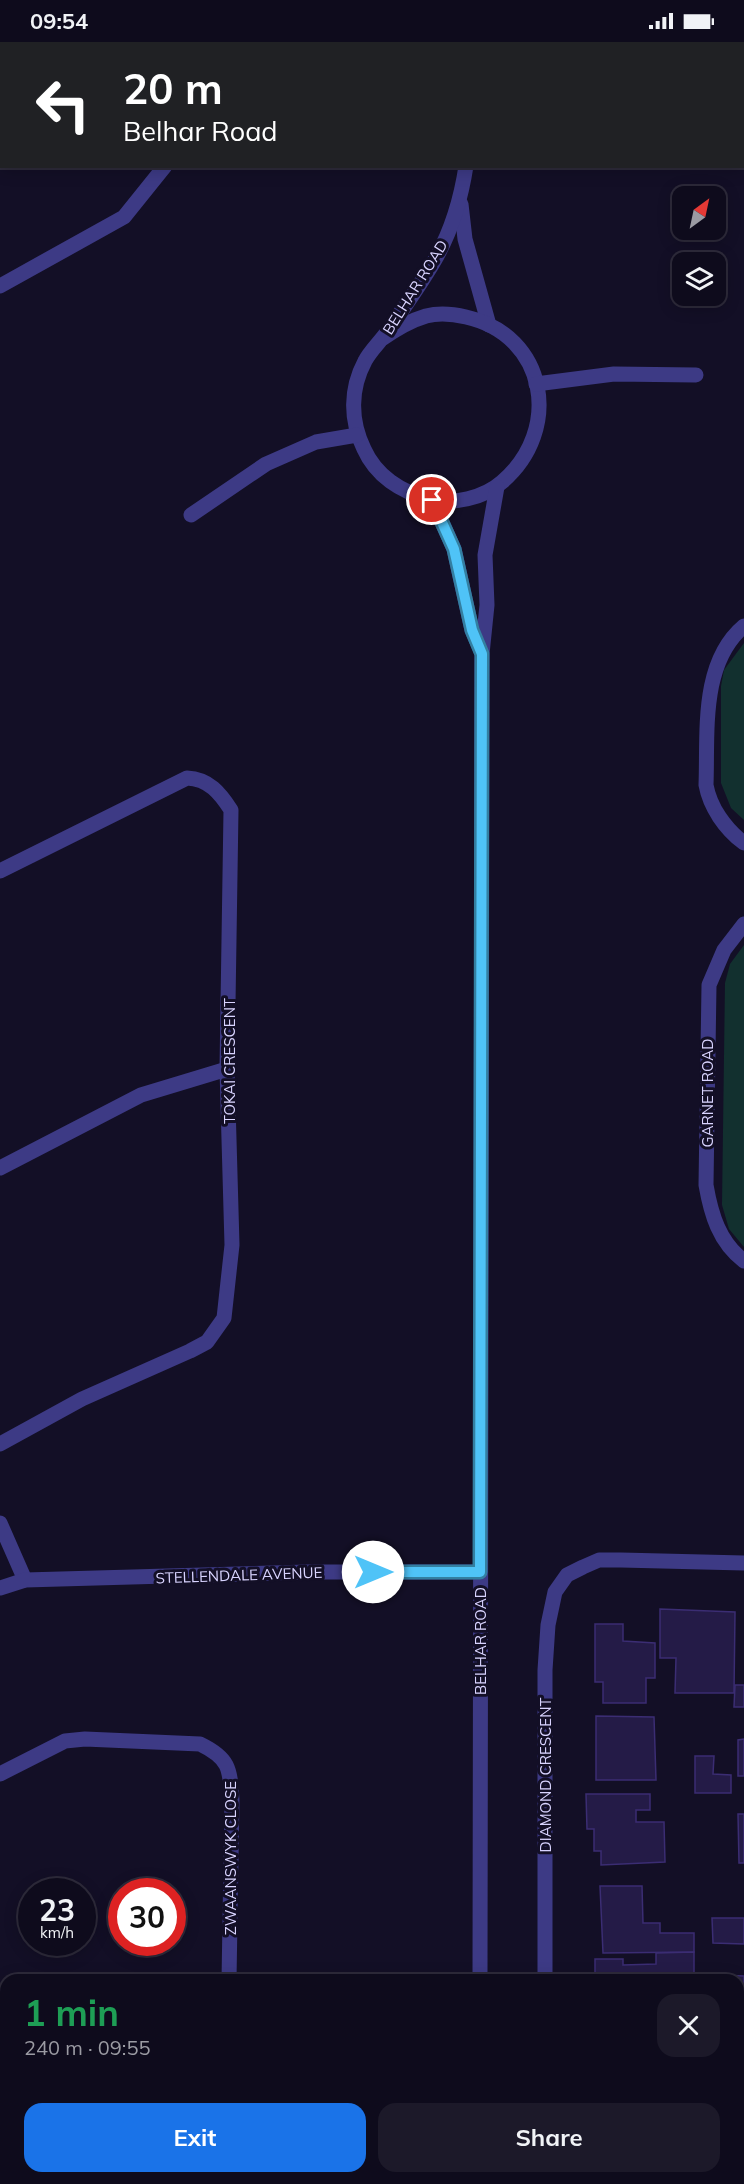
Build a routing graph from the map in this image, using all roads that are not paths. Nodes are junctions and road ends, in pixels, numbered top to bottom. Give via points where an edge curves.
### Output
1 (163, 168) edge
2 (466, 168) edge
3 (461, 201) junction
4 (0, 286) edge
5 (489, 325) junction
6 (382, 339) junction
7 (696, 375) dead end
8 (536, 384) junction
9 (357, 435) junction
10 (497, 487) junction
11 (432, 500) junction
12 (191, 515) dead end
13 (744, 626) edge
14 (482, 654) junction
15 (744, 843) edge
16 (0, 872) edge
17 (744, 924) edge
18 (227, 1069) junction
19 (0, 1168) edge
20 (744, 1261) edge
21 (0, 1444) edge
22 (0, 1523) edge
23 (744, 1563) edge
24 (480, 1572) junction
25 (25, 1580) junction
26 (0, 1588) edge
27 (0, 1774) edge
28 (229, 1974) edge
29 (480, 1974) edge
30 (545, 1974) edge

1 - 4 street via 124,217
2 - 3 street, BELHAR ROAD
3 - 5 street, BELHAR ROAD via 465,239
3 - 6 street, BELHAR ROAD via 436,257
5 - 6 street via 453,314 427,315 403,324
5 - 8 street via 520,350
6 - 9 street via 365,360 356,384 353,410
7 - 8 street via 614,374
8 - 10 street via 539,424 531,448 517,470
9 - 11 street via 368,459 385,478 407,493
9 - 12 street via 316,442 266,464
10 - 11 street via 455,501
10 - 14 street, BELHAR ROAD via 485,555 487,605
11 - 14 street, BELHAR ROAD via 454,549 472,630
13 - 15 street via 722,654 710,692 706,785 726,827
14 - 24 street, BELHAR ROAD
16 - 18 street, TOKAI CRESCENT via 187,778 199,779 218,791 231,810
17 - 20 street, GARNET ROAD via 724,950 710,985 706,1173 710,1211 721,1237
18 - 19 street via 141,1095
18 - 21 street, TOKAI CRESCENT via 232,1245 224,1318 219,1328 207,1342 82,1399
22 - 25 street
23 - 30 street, DIAMOND CRESCENT via 599,1560 567,1575 555,1592 545,1670
24 - 25 street, STELLENDALE AVENUE via 308,1572
24 - 29 street, BELHAR ROAD
25 - 26 street, STELLENDALE AVENUE
27 - 28 street, ZWAANSWYK CLOSE via 65,1741 200,1744 217,1752 230,1768 232,1798

